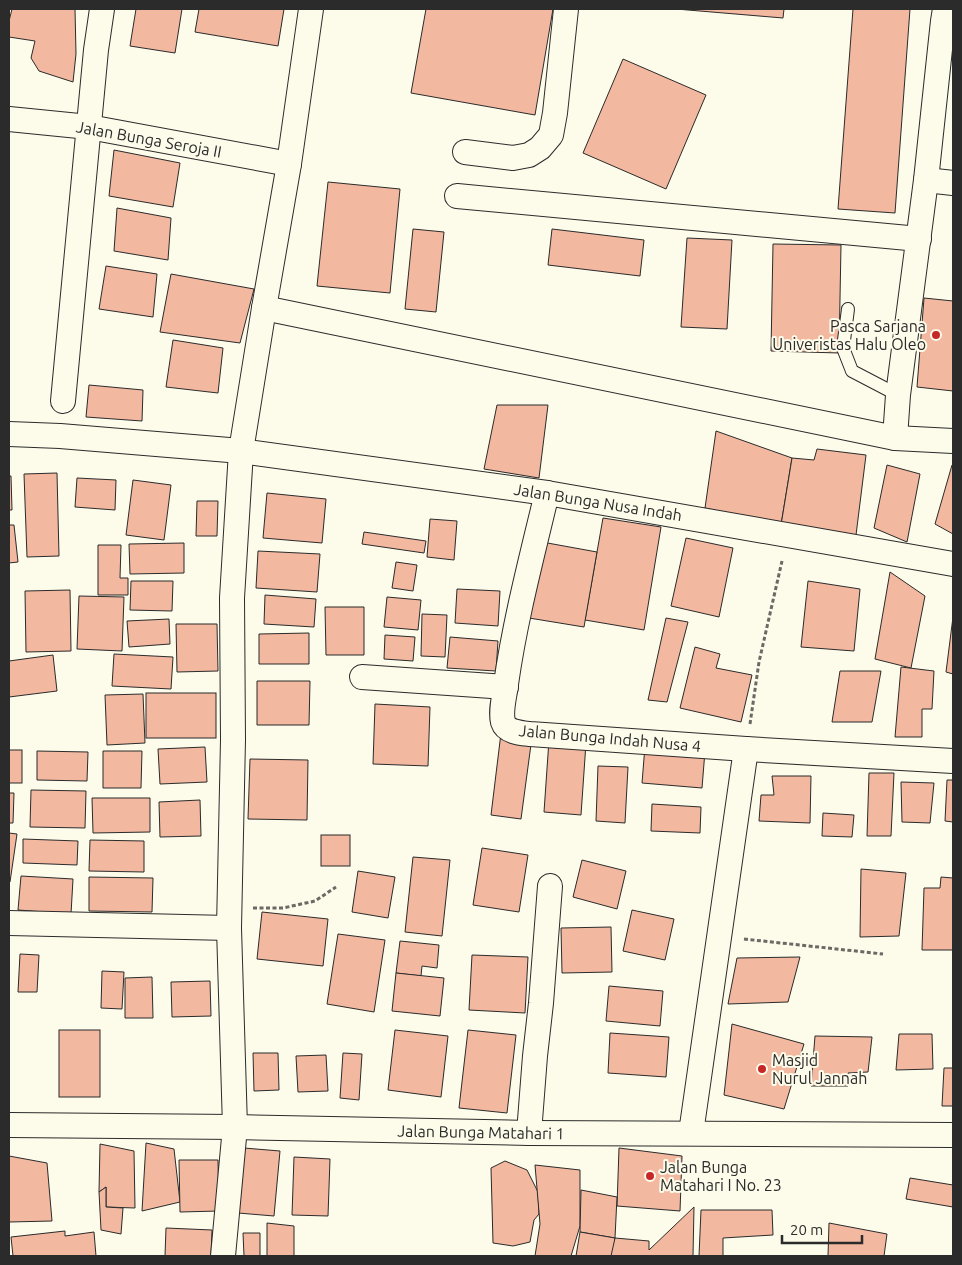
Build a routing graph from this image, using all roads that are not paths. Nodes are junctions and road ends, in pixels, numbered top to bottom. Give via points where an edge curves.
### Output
1 (102, 9) edge
2 (311, 9) edge
3 (566, 9) edge
4 (947, 17) edge
5 (9, 118) edge
6 (89, 127) junction
7 (465, 152) dead end
8 (290, 164) junction
9 (926, 180) junction
10 (953, 183) edge
11 (457, 196) dead end
12 (919, 239) junction
13 (264, 308) junction
14 (848, 309) dead end
15 (898, 395) junction
16 (64, 401) dead end
17 (9, 434) edge
18 (895, 438) junction
19 (953, 441) edge
20 (241, 451) junction
21 (547, 493) junction
22 (953, 564) edge
23 (362, 677) dead end
24 (506, 687) junction
25 (746, 749) junction
26 (953, 760) edge
27 (550, 886) dead end
28 (230, 918) junction
29 (9, 923) edge
30 (9, 1125) edge
31 (236, 1127) junction
32 (529, 1133) junction
33 (691, 1133) junction
34 (953, 1135) edge
35 (223, 1256) edge

1 - 6 street
2 - 8 street
3 - 7 street via 551,135 529,155 513,158
4 - 9 street
5 - 6 street, Jalan Bunga Seroja II
6 - 8 street, Jalan Bunga Seroja II
6 - 16 street
8 - 13 street
9 - 10 street
9 - 12 street
11 - 12 street
12 - 15 street
13 - 18 street
13 - 20 street
14 - 15 lane via 843,348 852,372
15 - 18 street
17 - 20 street, Jalan Bunga Nusa Indah
18 - 19 street
20 - 21 street, Jalan Bunga Nusa Indah
20 - 28 street via 232,598
21 - 22 street, Jalan Bunga Nusa Indah
21 - 24 street, Jalan Bunga Indah Nusa 4 via 511,651
23 - 24 street
24 - 25 street, Jalan Bunga Indah Nusa 4 via 503,722 514,732
25 - 26 street, Jalan Bunga Indah Nusa 4
25 - 33 street
27 - 32 street
28 - 29 street
28 - 31 street
30 - 31 street, Jalan Bunga Matahari 1
31 - 32 street, Jalan Bunga Matahari 1
31 - 35 street
32 - 33 street, Jalan Bunga Matahari 1
33 - 34 street, Jalan Bunga Matahari 1

